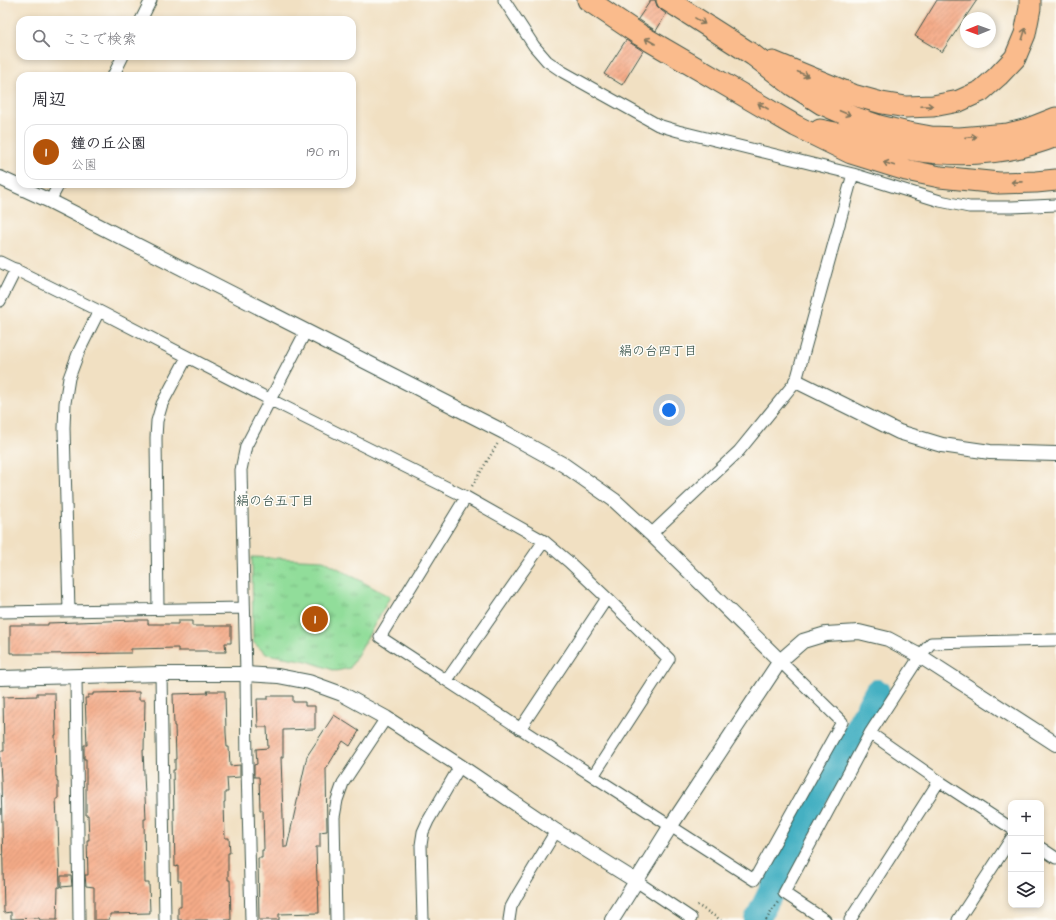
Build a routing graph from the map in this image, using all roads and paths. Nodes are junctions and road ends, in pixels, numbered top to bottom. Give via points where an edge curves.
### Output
1 (151, 0) edge
2 (504, 0) edge
3 (588, 0) edge
4 (667, 0) edge
5 (1030, 0) edge
6 (143, 16) edge
7 (753, 55) junction
8 (121, 60) edge
9 (115, 72) edge
10 (1056, 118) edge
11 (796, 126) junction
12 (1056, 136) edge
13 (853, 174) junction
14 (0, 178) edge
15 (1056, 180) edge
16 (16, 185) edge
17 (22, 188) edge
18 (57, 188) edge
19 (50, 201) junction
20 (1056, 204) edge
21 (0, 262) edge
22 (16, 269) junction
23 (0, 300) edge
24 (99, 311) junction
25 (306, 331) junction
26 (187, 357) junction
27 (796, 381) junction
28 (271, 400) junction
29 (504, 432) junction
30 (1056, 454) edge
31 (466, 497) junction
32 (652, 534) junction
33 (544, 541) junction
34 (607, 598) junction
35 (244, 608) junction
36 (158, 609) junction
37 (69, 611) junction
38 (0, 612) edge
39 (1054, 640) edge
40 (920, 656) junction
41 (780, 661) junction
42 (161, 674) junction
43 (246, 674) junction
44 (76, 676) junction
45 (0, 678) edge
46 (447, 680) junction
47 (386, 718) junction
48 (520, 729) junction
49 (870, 733) junction
50 (1056, 744) edge
51 (460, 766) junction
52 (592, 776) junction
53 (939, 781) junction
54 (1008, 826) edge
55 (670, 827) junction
56 (556, 831) junction
57 (1008, 844) edge
58 (1044, 850) edge
59 (1056, 858) edge
60 (636, 881) junction
61 (784, 893) junction
62 (79, 920) edge
63 (165, 920) edge
64 (251, 920) edge
65 (336, 920) edge
66 (423, 920) edge
67 (509, 920) edge
68 (612, 920) edge
69 (690, 920) edge
70 (766, 920) edge
71 (824, 920) edge
72 (850, 920) edge
73 (958, 920) edge

1 - 6 street
2 - 13 street via 547,61 658,125
11 -> 3 highway via 640,35
4 -> 7 highway
7 -> 5 highway via 853,95 882,103 906,107 940,105 959,101 980,91 1015,58 1025,34
7 -> 10 highway via 822,104 879,126 904,132 938,137 984,137 1028,129
8 - 9 street
11 - 12 highway via 913,149 968,154 1011,149
15 -> 11 highway via 999,183 940,178 851,153
13 - 20 street via 940,201 969,207
13 - 27 street
14 - 16 street
17 - 19 street
18 - 19 street
19 - 25 street
21 - 22 street
22 - 23 street
22 - 24 street
24 - 26 street
24 - 37 street via 79,351 69,378 65,402
25 - 28 street
25 - 29 street
26 - 28 street
26 - 36 street via 162,404 157,421
27 - 30 street via 899,432 942,445 990,452
27 - 32 street via 739,451
28 - 31 street
28 - 35 street via 246,446 241,470
29 - 31 path
29 - 32 street via 564,465 614,500
31 - 33 street
31 - 46 street via 380,637
32 - 41 street
33 - 34 street
33 - 46 street
34 - 48 street
34 - 52 street via 669,659
35 - 36 street
35 - 43 street
36 - 37 street
37 - 38 street
39 - 40 street via 931,643
40 - 41 street via 888,639 859,632 826,634 803,641
40 - 49 street
40 - 50 street
41 - 55 street
41 - 55 street via 842,722 754,880
42 - 43 street
42 - 44 street
42 - 63 street
43 - 47 street via 278,676 309,682 342,694
43 - 64 street
44 - 45 street
44 - 62 street
46 - 48 street
47 - 51 street
47 - 65 street via 343,783 337,800 334,817
48 - 52 street
49 - 53 street
49 - 61 street
51 - 56 street
51 - 66 street via 423,832
52 - 55 street
53 - 54 street
53 - 72 street
55 - 60 street
56 - 60 street
56 - 67 street via 511,907
57 - 73 street
58 - 59 street
60 - 68 street
60 - 69 street via 691,918
61 - 70 path
61 - 71 street

